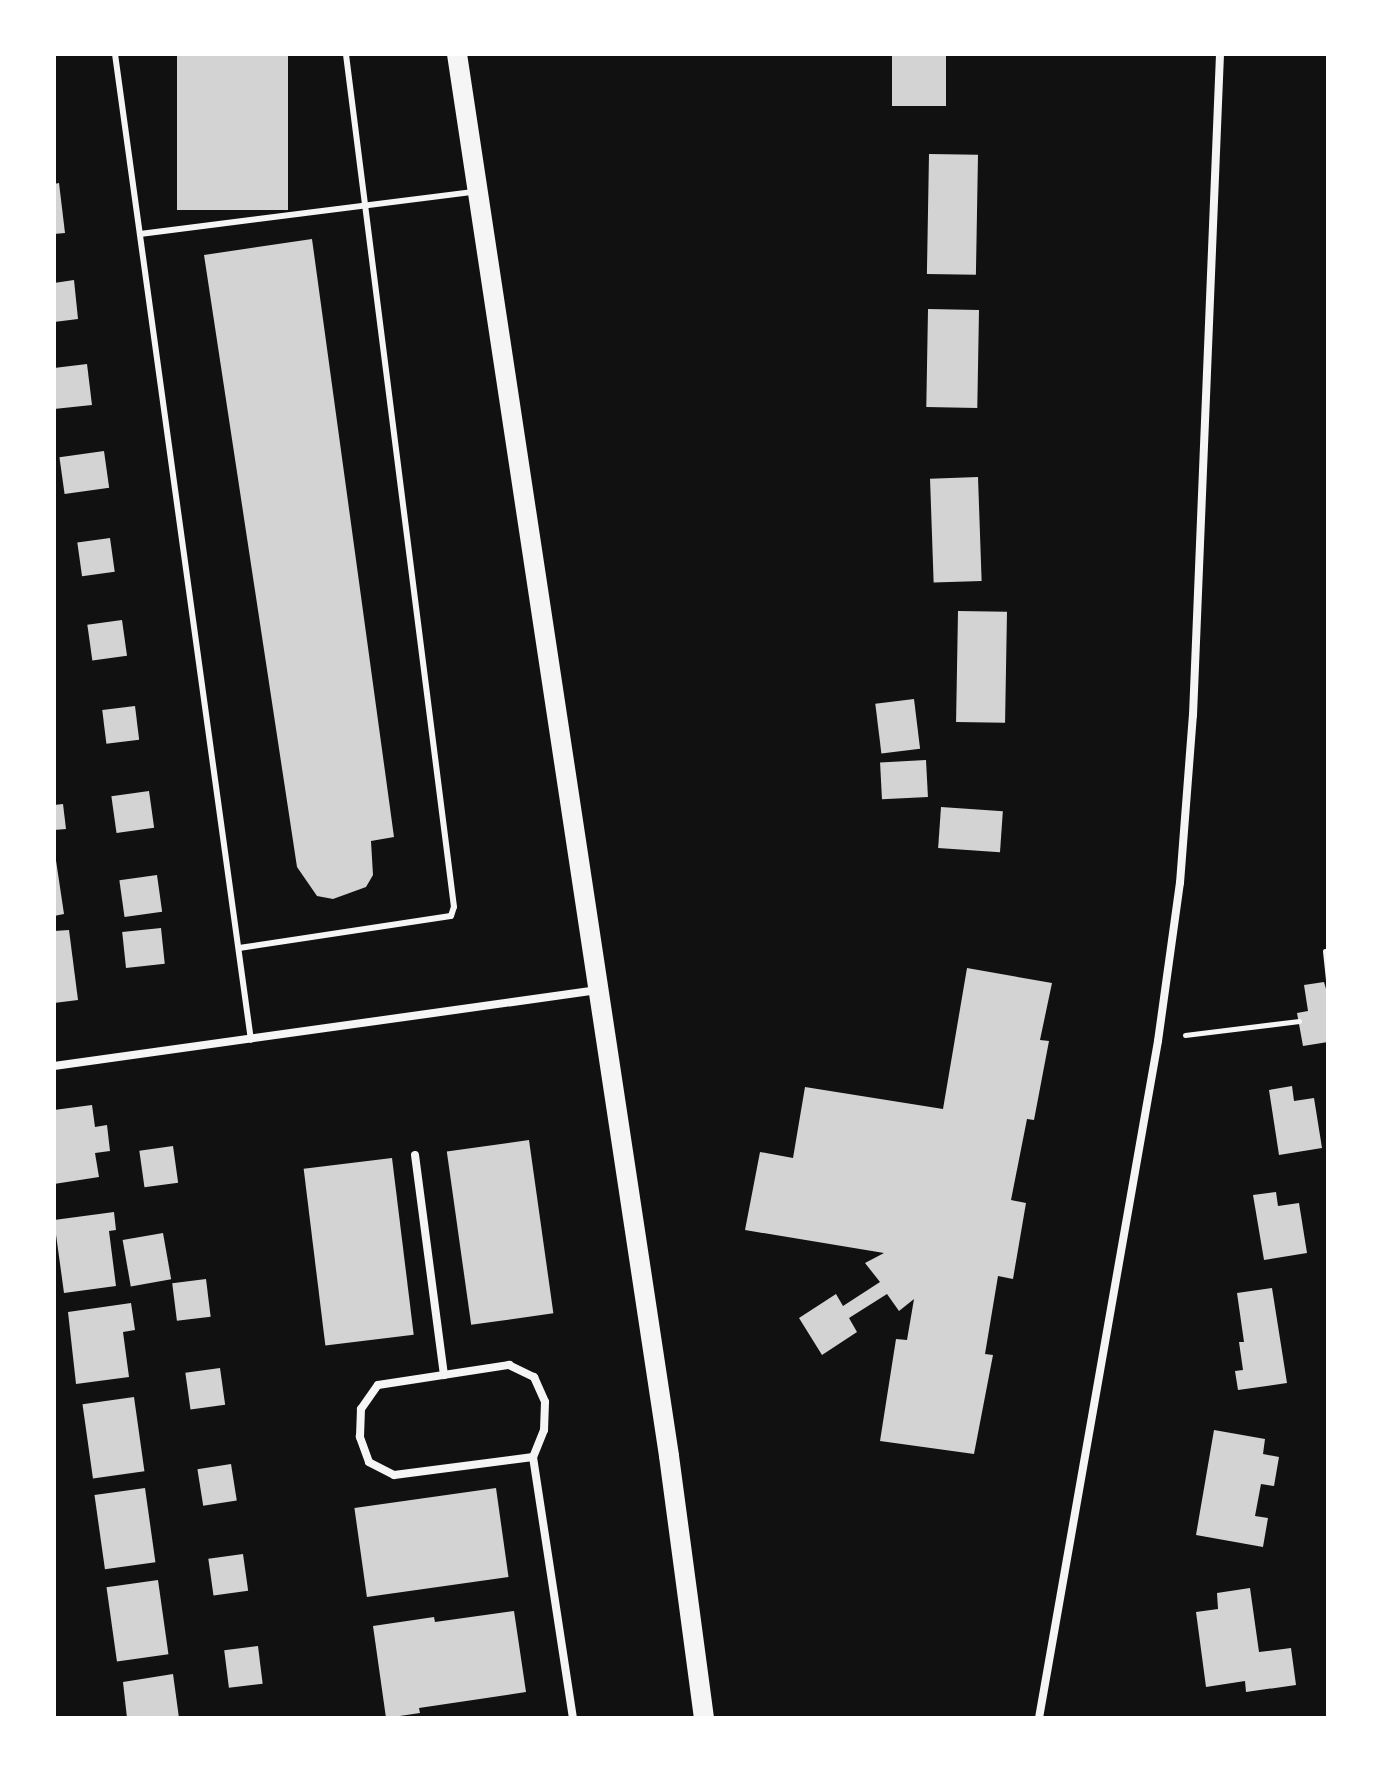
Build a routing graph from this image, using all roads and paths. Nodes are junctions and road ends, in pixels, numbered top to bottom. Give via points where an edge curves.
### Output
1 (115, 54) edge
2 (346, 54) edge
3 (457, 54) edge
4 (1220, 54) edge
5 (476, 191) junction
6 (366, 205) junction
7 (140, 234) junction
8 (239, 948) junction
9 (1325, 951) dead end
10 (1328, 981) edge
11 (598, 990) junction
12 (1299, 1021) dead end
13 (1185, 1035) dead end
14 (251, 1040) junction
15 (54, 1066) edge
16 (415, 1155) dead end
17 (444, 1375) junction
18 (533, 1457) junction
19 (573, 1718) edge
20 (704, 1718) edge
21 (1039, 1718) edge

1 - 7 lane
2 - 6 lane
3 - 5 main road
4 - 21 street via 1194,700 1180,883 1156,1053
5 - 6 lane
5 - 11 main road
6 - 7 lane
6 - 8 lane via 454,907 451,916
7 - 8 lane
8 - 14 lane
9 - 10 path
11 - 14 street
11 - 20 main road
12 - 13 path
14 - 15 street
16 - 17 street
17 - 18 street via 509,1365 534,1377 545,1402 544,1430
17 - 18 street via 378,1385 361,1409 360,1437 369,1462 394,1475
18 - 19 street

